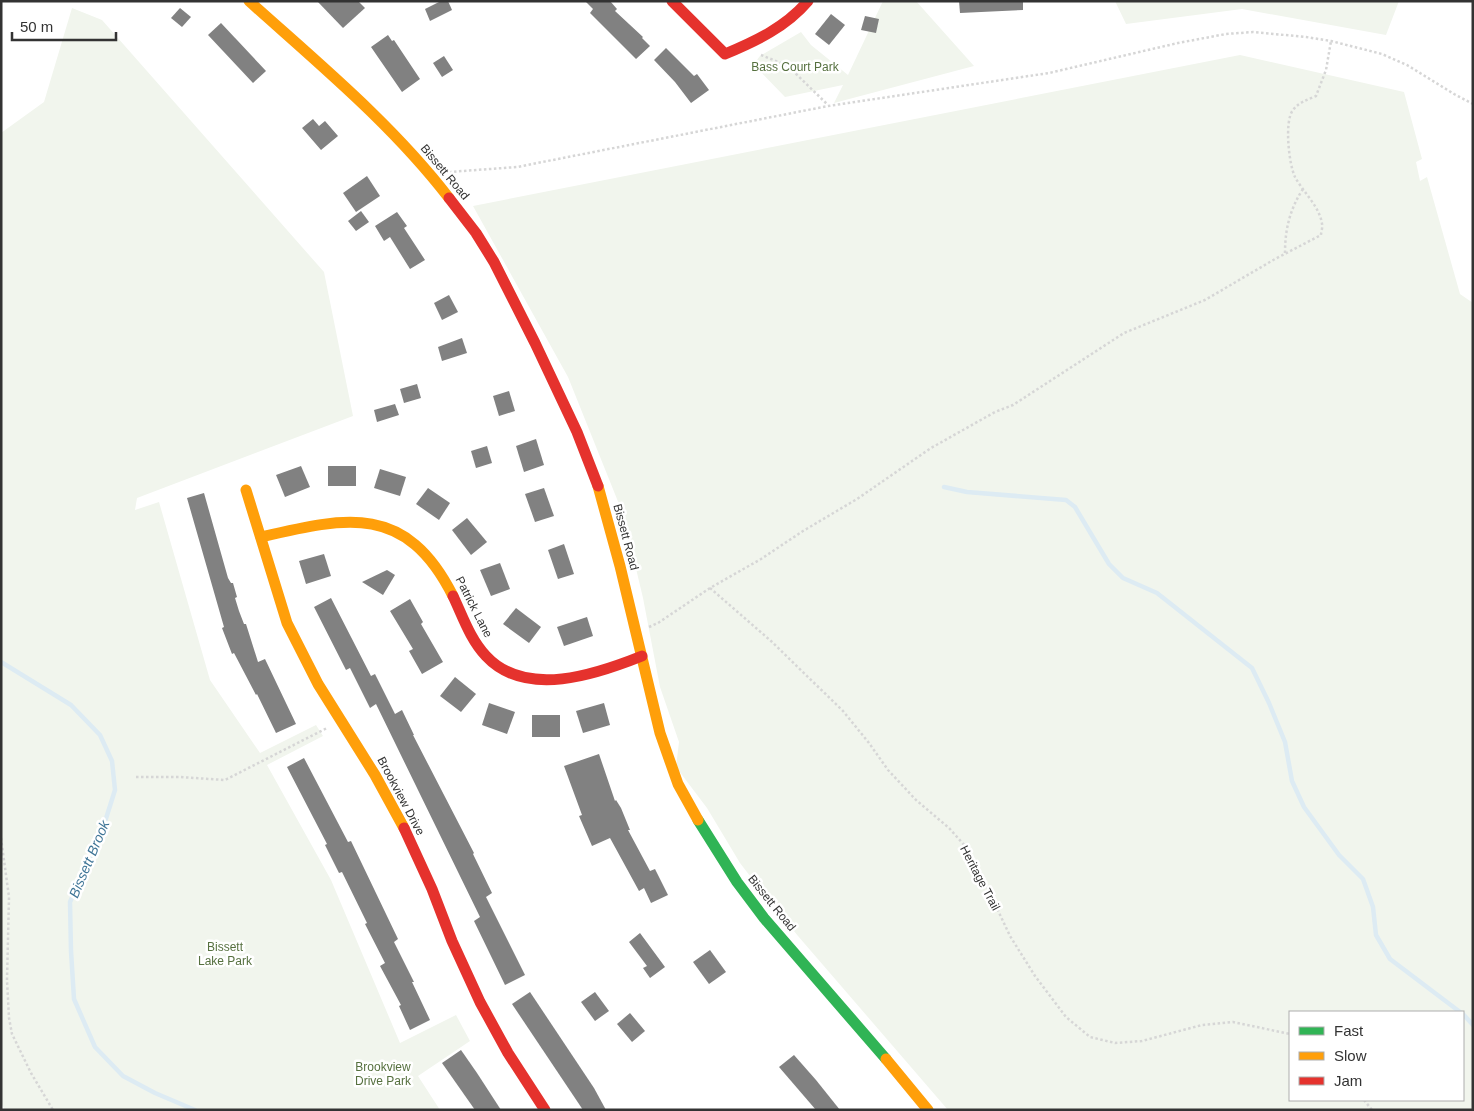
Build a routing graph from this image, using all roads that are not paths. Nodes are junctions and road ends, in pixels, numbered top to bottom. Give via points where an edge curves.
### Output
1 (249, 1) edge
2 (672, 1) edge
3 (808, 1) edge
4 (246, 490) dead end
5 (261, 537) junction
6 (642, 656) junction
7 (545, 1110) edge
8 (928, 1110) edge

1 - 6 street, Bissett Road via 368,108 430,173 494,262 578,432 596,480
2 - 3 street via 725,54 776,28
4 - 5 street, Brookview Drive
5 - 6 street, Patrick Lane via 346,521 395,532 418,547 436,568 480,650 519,676 570,679 619,666
5 - 7 street, Brookview Drive via 287,623 318,684 375,775 401,824 480,1002
6 - 8 street, Bissett Road via 666,753 678,784 706,835 764,918

